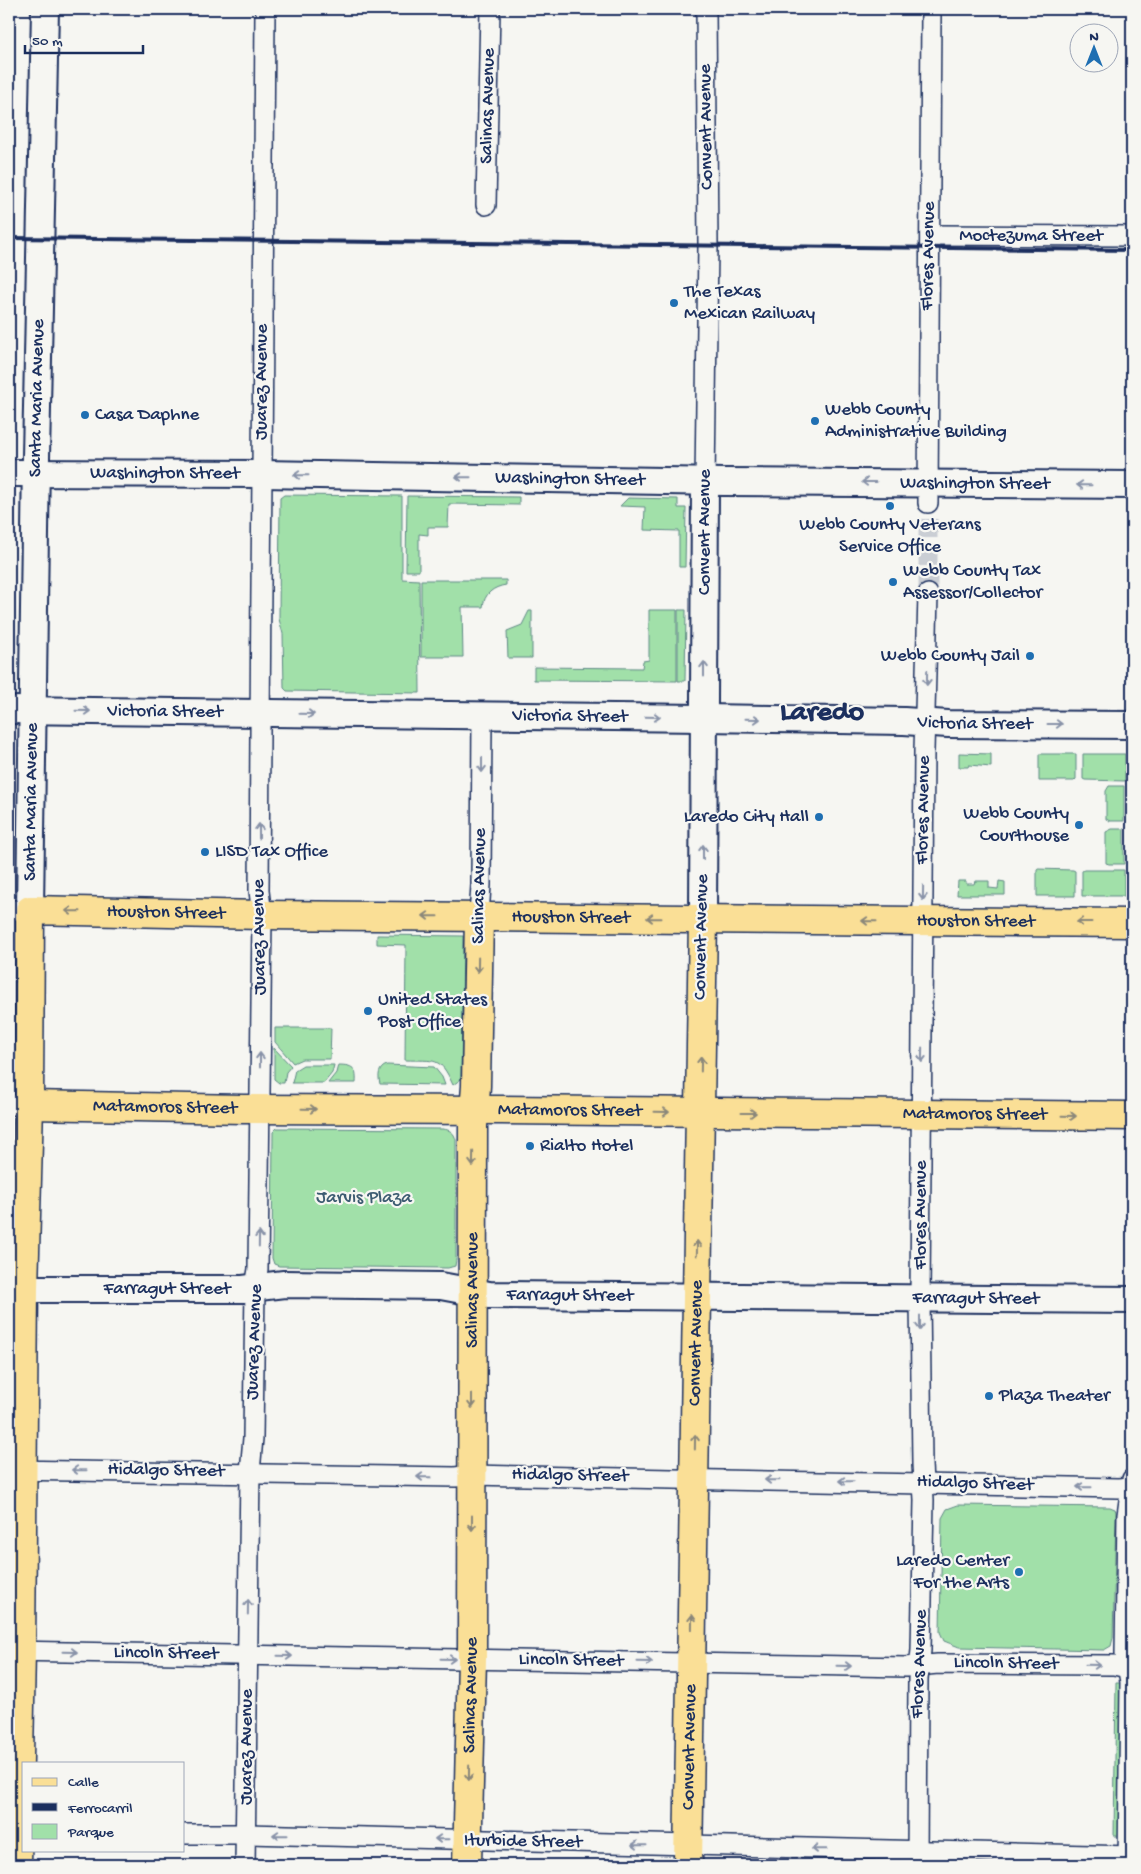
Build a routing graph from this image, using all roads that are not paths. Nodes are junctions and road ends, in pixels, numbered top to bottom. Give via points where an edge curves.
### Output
1 (45, 9) edge
2 (265, 9) edge
3 (490, 9) edge
4 (706, 9) edge
5 (931, 9) edge
6 (486, 205) dead end
7 (930, 236) junction
8 (1132, 236) edge
9 (9, 473) edge
10 (35, 474) junction
11 (262, 474) junction
12 (705, 482) junction
13 (1132, 485) edge
14 (928, 493) junction
15 (928, 594) tunnel mouth
16 (21, 710) edge
17 (259, 713) junction
18 (482, 716) junction
19 (704, 718) junction
20 (926, 722) junction
21 (1132, 725) edge
22 (20, 910) edge
23 (262, 914) junction
24 (479, 916) junction
25 (703, 919) junction
26 (923, 922) junction
27 (1132, 923) edge
28 (19, 1105) edge
29 (260, 1109) junction
30 (474, 1110) junction
31 (700, 1113) junction
32 (921, 1114) junction
33 (1132, 1116) edge
34 (256, 1287) junction
35 (16, 1289) edge
36 (473, 1293) junction
37 (696, 1297) junction
38 (920, 1300) junction
39 (1132, 1300) edge
40 (15, 1470) edge
41 (250, 1472) junction
42 (472, 1474) junction
43 (694, 1478) junction
44 (923, 1483) junction
45 (1132, 1484) edge
46 (15, 1651) edge
47 (247, 1655) junction
48 (472, 1659) junction
49 (691, 1663) junction
50 (920, 1666) junction
51 (1130, 1669) edge
52 (17, 1834) edge
53 (185, 1834) edge
54 (246, 1834) junction
55 (468, 1853) edge
56 (688, 1856) edge
57 (917, 1858) edge
58 (1130, 1859) edge
59 (17, 1865) edge
60 (246, 1865) edge

1 - 10 main road, Santa Maria Avenue
2 - 11 street, Juarez Avenue
3 - 6 street, Salinas Avenue
4 - 12 street, Convent Avenue
5 - 7 street, Flores Avenue
7 - 8 street, Moctezuma Street
7 - 14 street, Flores Avenue
9 - 10 main road, Washington Street
10 - 11 main road, Washington Street
10 - 16 main road, Santa Maria Avenue
12 -> 11 main road, Washington Street
11 - 17 street, Juarez Avenue
14 -> 12 main road, Washington Street
19 -> 12 main road, Convent Avenue
13 -> 14 main road, Washington Street
15 -> 20 street, Flores Avenue
16 -> 17 main road, Victoria Street
16 - 22 main road, Santa Maria Avenue
17 -> 18 main road, Victoria Street
23 -> 17 street, Juarez Avenue via 259,891
18 -> 19 main road, Victoria Street
18 -> 24 street, Salinas Avenue
19 -> 20 main road, Victoria Street
25 -> 19 main road, Convent Avenue
20 -> 21 main road, Victoria Street
20 -> 26 street, Flores Avenue
23 -> 22 main road, Houston Street
22 - 28 main road, Santa Maria Avenue
24 -> 23 main road, Houston Street
29 -> 23 street, Juarez Avenue
25 -> 24 main road, Houston Street
24 -> 30 main road, Salinas Avenue
26 -> 25 main road, Houston Street
31 -> 25 main road, Convent Avenue
27 -> 26 main road, Houston Street
26 -> 32 street, Flores Avenue
28 - 29 main road, Matamoros Street
28 - 35 main road, Santa Maria Avenue
29 -> 30 main road, Matamoros Street
34 -> 29 street, Juarez Avenue
30 -> 31 main road, Matamoros Street
30 -> 36 main road, Salinas Avenue
31 -> 32 main road, Matamoros Street
37 -> 31 main road, Convent Avenue
32 -> 33 main road, Matamoros Street
32 - 38 street, Flores Avenue
34 - 35 main road, Farragut Street
34 - 36 main road, Farragut Street via 284,1284 441,1286
34 - 41 street, Juarez Avenue
35 - 40 main road, Santa Maria Avenue
36 - 37 main road, Farragut Street
36 -> 42 main road, Salinas Avenue
37 - 38 main road, Farragut Street
43 -> 37 main road, Convent Avenue
38 - 39 main road, Farragut Street
38 -> 44 street, Flores Avenue
41 -> 40 street, Hidalgo Street
40 - 46 main road, Santa Maria Avenue
42 -> 41 street, Hidalgo Street via 455,1477 266,1475
47 -> 41 street, Juarez Avenue
42 - 43 street, Hidalgo Street
42 -> 48 main road, Salinas Avenue
44 -> 43 street, Hidalgo Street
49 -> 43 main road, Convent Avenue
45 -> 44 street, Hidalgo Street
44 - 50 street, Flores Avenue
45 - 51 street via 1127,1515 1125,1653
46 -> 47 street, Lincoln Street
46 - 52 main road, Santa Maria Avenue
47 -> 48 street, Lincoln Street
47 - 54 street, Juarez Avenue
48 -> 49 street, Lincoln Street
48 -> 55 main road, Salinas Avenue
49 -> 50 street, Lincoln Street
49 - 56 main road, Convent Avenue
50 -> 51 street, Lincoln Street via 1114,1665
50 - 57 street, Flores Avenue
51 - 58 street
52 - 59 main road, Santa Maria Avenue
53 - 54 street, Iturbide Street
55 -> 54 street, Iturbide Street
54 - 60 street, Juarez Avenue
56 -> 55 street, Iturbide Street
57 -> 56 street, Iturbide Street
57 - 58 street, Iturbide Street

